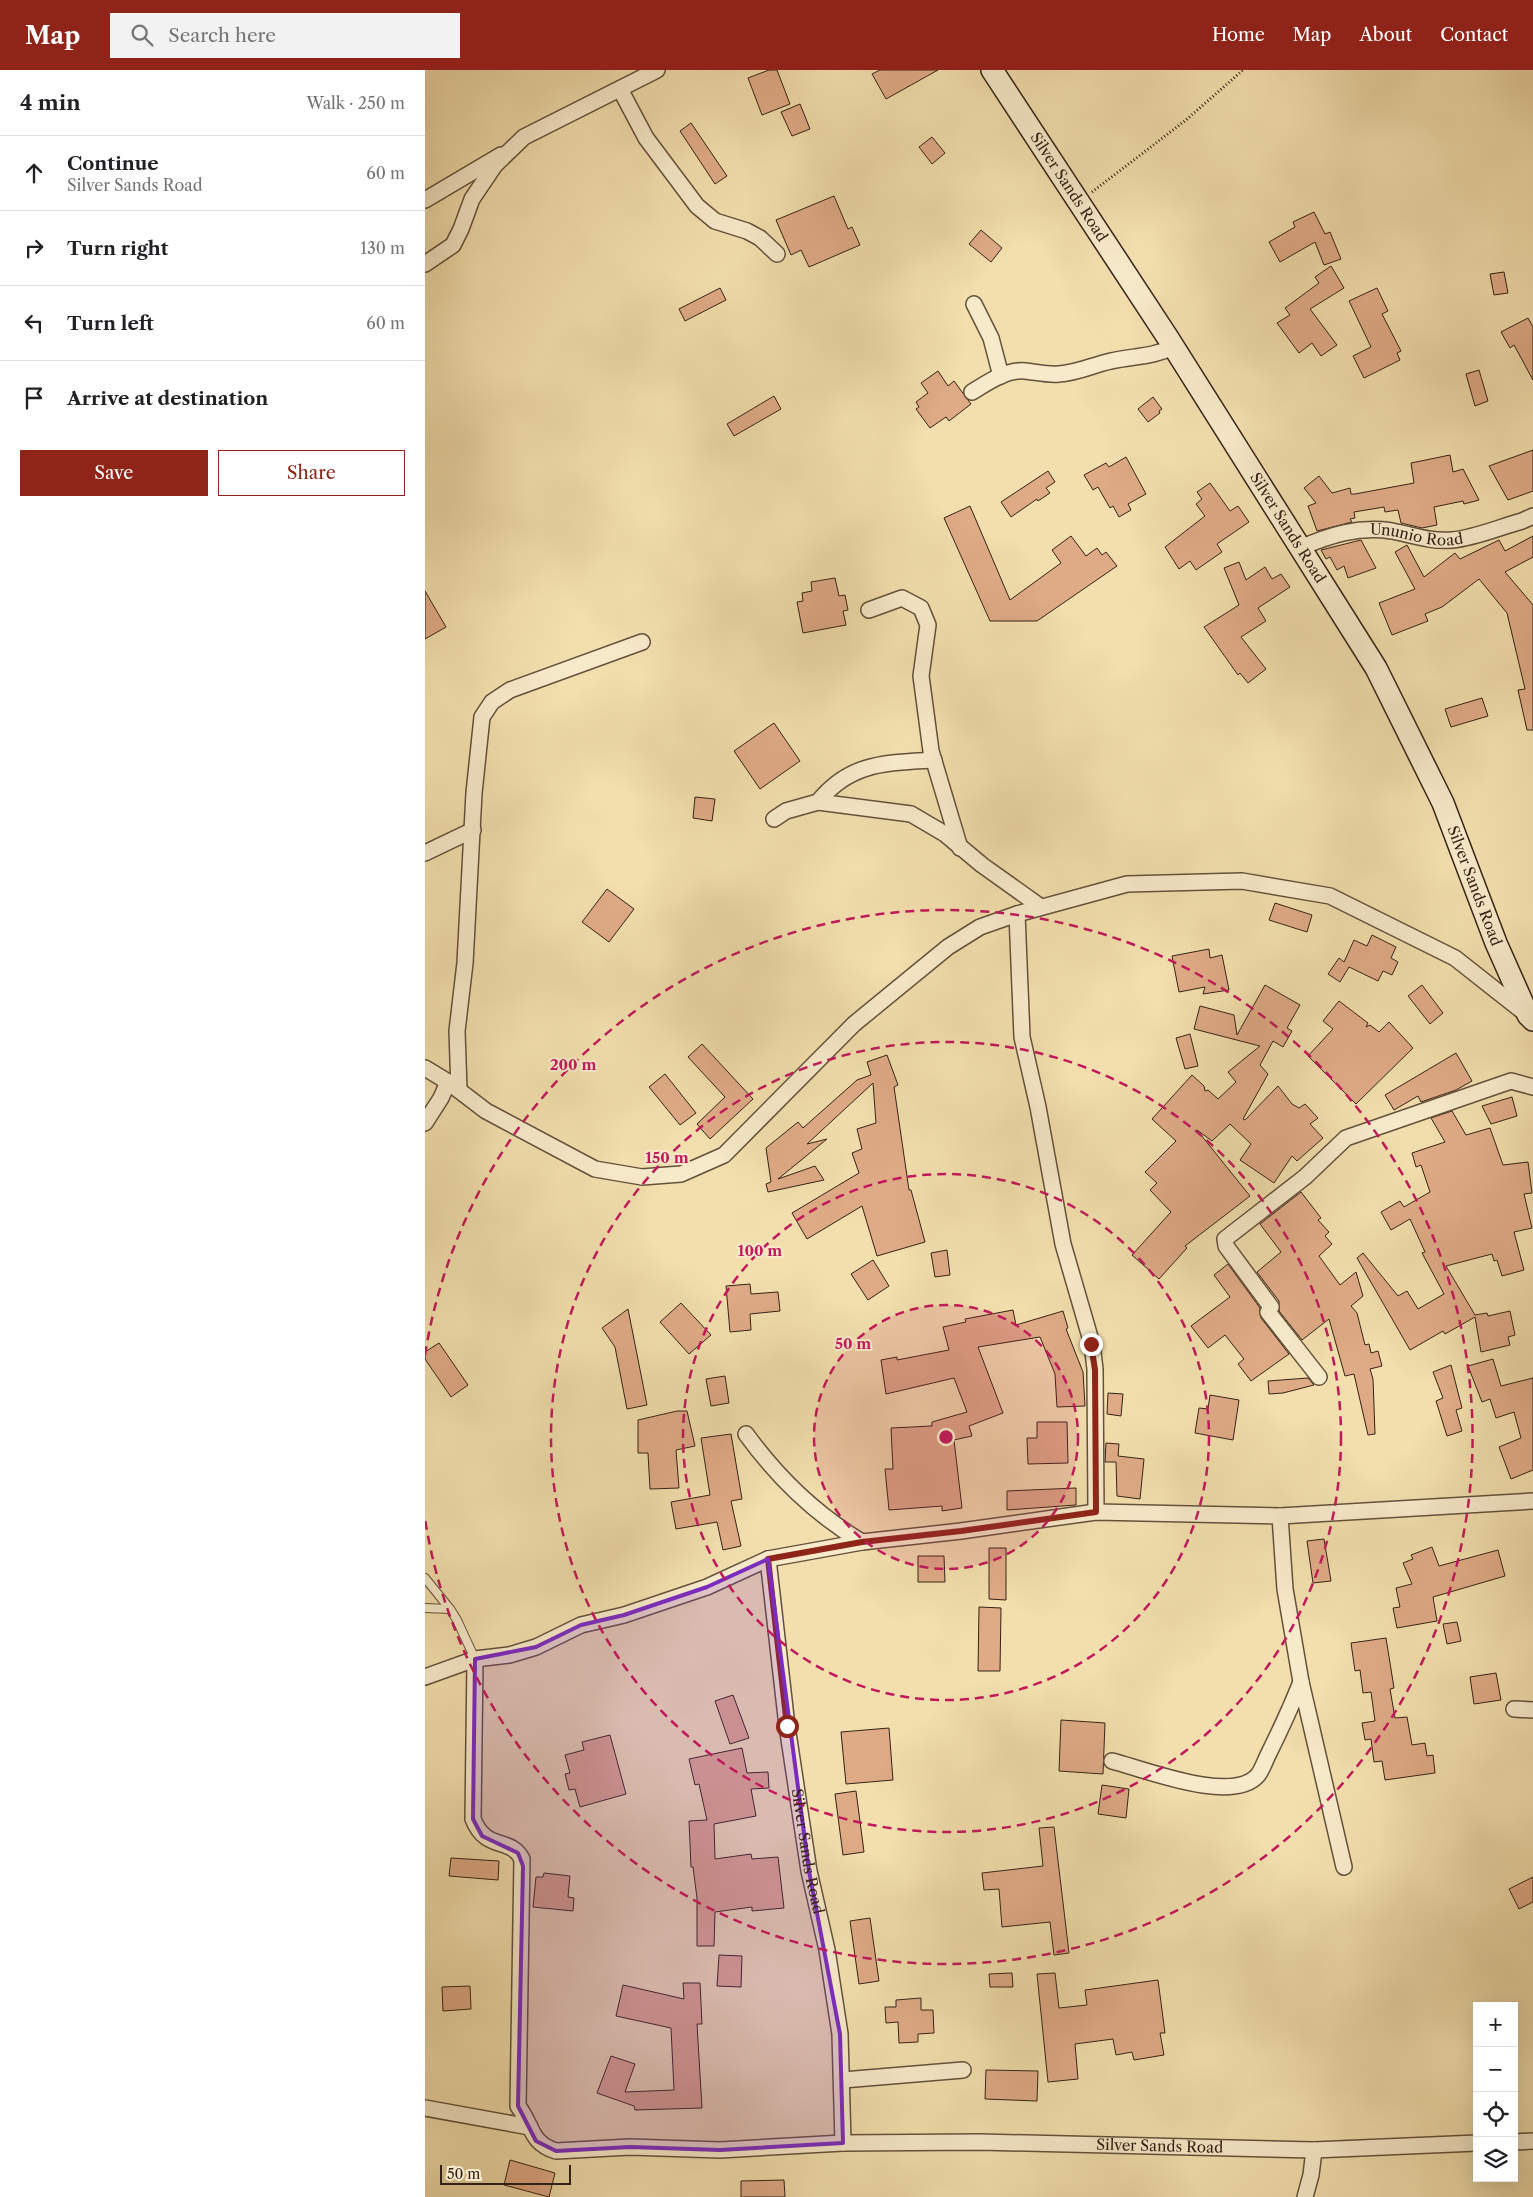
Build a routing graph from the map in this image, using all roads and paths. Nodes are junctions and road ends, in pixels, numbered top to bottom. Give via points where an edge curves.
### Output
1 (657, 70) edge
2 (992, 70) edge
3 (1243, 70) edge
4 (620, 89) junction
5 (514, 147) junction
6 (425, 200) edge
7 (1080, 201) junction
8 (777, 254) dead end
9 (425, 264) edge
10 (974, 304) dead end
11 (1173, 347) junction
12 (1001, 376) junction
13 (972, 392) dead end
14 (1533, 516) edge
15 (1299, 548) junction
16 (869, 610) dead end
17 (643, 642) dead end
18 (933, 760) junction
19 (818, 802) junction
20 (774, 819) dead end
21 (473, 830) junction
22 (960, 848) junction
23 (425, 853) edge
24 (1041, 908) junction
25 (1017, 914) junction
26 (1531, 1018) edge
27 (425, 1068) edge
28 (453, 1086) junction
29 (1533, 1087) edge
30 (425, 1124) edge
31 (1319, 1377) dead end
32 (746, 1434) dead end
33 (1533, 1501) edge
34 (1096, 1512) junction
35 (1280, 1516) junction
36 (862, 1542) junction
37 (768, 1559) junction
38 (425, 1578) edge
39 (425, 1608) edge
40 (450, 1609) junction
41 (475, 1659) junction
42 (425, 1677) edge
43 (1301, 1682) junction
44 (1514, 1709) dead end
45 (1533, 1710) edge
46 (1112, 1761) dead end
47 (1344, 1868) dead end
48 (963, 2070) dead end
49 (843, 2080) junction
50 (425, 2108) edge
51 (533, 2134) junction
52 (1533, 2141) edge
53 (1518, 2142) edge
54 (843, 2143) junction
55 (1473, 2143) edge
56 (1314, 2150) junction
57 (1305, 2197) edge

1 - 4 street
2 - 7 street, Silver Sands Road
3 - 7 path via 1186,120
4 - 5 street via 524,137
4 - 8 street via 646,138 697,206 715,221 760,238
5 - 6 street
5 - 9 street via 495,165 472,200 453,245
7 - 11 street, Silver Sands Road
10 - 12 street via 991,338
11 - 12 street via 1158,354 1123,358 1073,372 1057,374 1023,370
11 - 15 street, Silver Sands Road
12 - 13 street
14 - 15 street, Ununio Road via 1453,540 1420,539 1392,531 1355,530 1330,535
15 - 26 street, Silver Sands Road via 1376,668 1443,803 1496,943
16 - 18 street via 902,598 921,608 928,625 921,676
17 - 21 street via 510,690 492,702 482,717
18 - 19 street via 886,763 866,768 839,780
18 - 22 street
19 - 20 street via 786,811
19 - 22 street via 911,814 945,834
21 - 23 street
21 - 28 street
22 - 24 street
24 - 25 street
24 - 26 street via 1127,884 1242,880 1330,896 1455,958
25 - 28 street via 980,926 948,946 855,1024 724,1154 681,1174 643,1177 595,1169 486,1111
25 - 34 street via 1022,1037 1063,1244 1093,1353
27 - 28 street
28 - 30 street via 441,1098
29 - 31 street via 1511,1081 1346,1138 1305,1177 1225,1238 1226,1246 1271,1307 1268,1312
32 - 36 street via 792,1490 837,1527
33 - 35 street
34 - 35 street
34 - 36 street
35 - 43 street via 1285,1589
36 - 37 street
37 - 41 street via 707,1587 624,1615 581,1625 536,1647 509,1655
37 - 49 street, Silver Sands Road via 787,1726 809,1871 827,1950 840,2034
38 - 40 lane
39 - 40 lane
40 - 41 lane
41 - 42 street
41 - 51 street via 473,1819 482,1836 490,1842 507,1845 518,1853 523,1866 519,2106
43 - 46 street via 1257,1776 1244,1783 1224,1788 1205,1787
43 - 47 street
44 - 45 street
48 - 49 street
49 - 54 street, Silver Sands Road
50 - 51 street, Silver Sands Road
51 - 54 street, Silver Sands Road via 545,2147 556,2150 630,2147 720,2150
52 - 53 street
54 - 56 street, Silver Sands Road via 980,2142
55 - 56 street, Silver Sands Road
56 - 57 street

